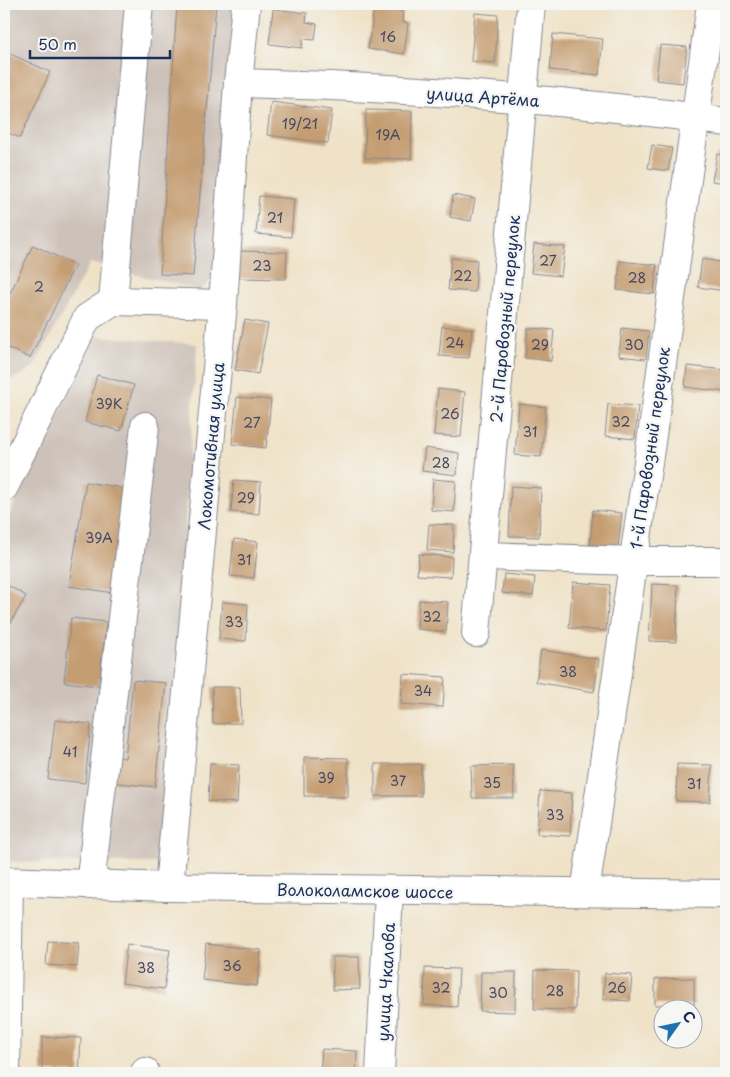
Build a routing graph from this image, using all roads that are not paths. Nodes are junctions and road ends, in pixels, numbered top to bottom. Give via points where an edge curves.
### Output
1 (139, 4) edge
2 (246, 4) edge
3 (531, 4) edge
4 (712, 4) edge
5 (238, 83) junction
6 (523, 98) junction
7 (695, 118) junction
8 (726, 122) edge
9 (113, 300) junction
10 (223, 304) junction
11 (145, 426) dead end
12 (4, 487) edge
13 (483, 556) junction
14 (633, 561) junction
15 (726, 561) edge
16 (476, 634) dead end
17 (6, 882) edge
18 (90, 884) junction
19 (170, 888) junction
20 (388, 891) junction
21 (585, 892) junction
22 (726, 894) edge
23 (6, 1073) edge
24 (380, 1073) edge

1 - 9 street
2 - 5 street, Локомотивная улица
3 - 6 street, 2-й Паровозный переулок
4 - 7 street, 1-й Паровозный переулок
5 - 6 street, улица Артёма
5 - 10 street, Локомотивная улица
6 - 7 street, улица Артёма
6 - 13 street, 2-й Паровозный переулок
7 - 8 street, улица Артёма
7 - 14 street, 1-й Паровозный переулок
9 - 10 street
9 - 12 street via 87,318
10 - 19 street, Локомотивная улица
11 - 18 street
13 - 14 street
13 - 16 street, 2-й Паровозный переулок
14 - 15 street
14 - 21 street, 1-й Паровозный переулок
17 - 18 street, Волоколамское шоссе
17 - 23 street
18 - 19 street, Волоколамское шоссе
19 - 20 street, Волоколамское шоссе
20 - 21 street, Волоколамское шоссе
20 - 24 street, улица Чкалова
21 - 22 street, Волоколамское шоссе

